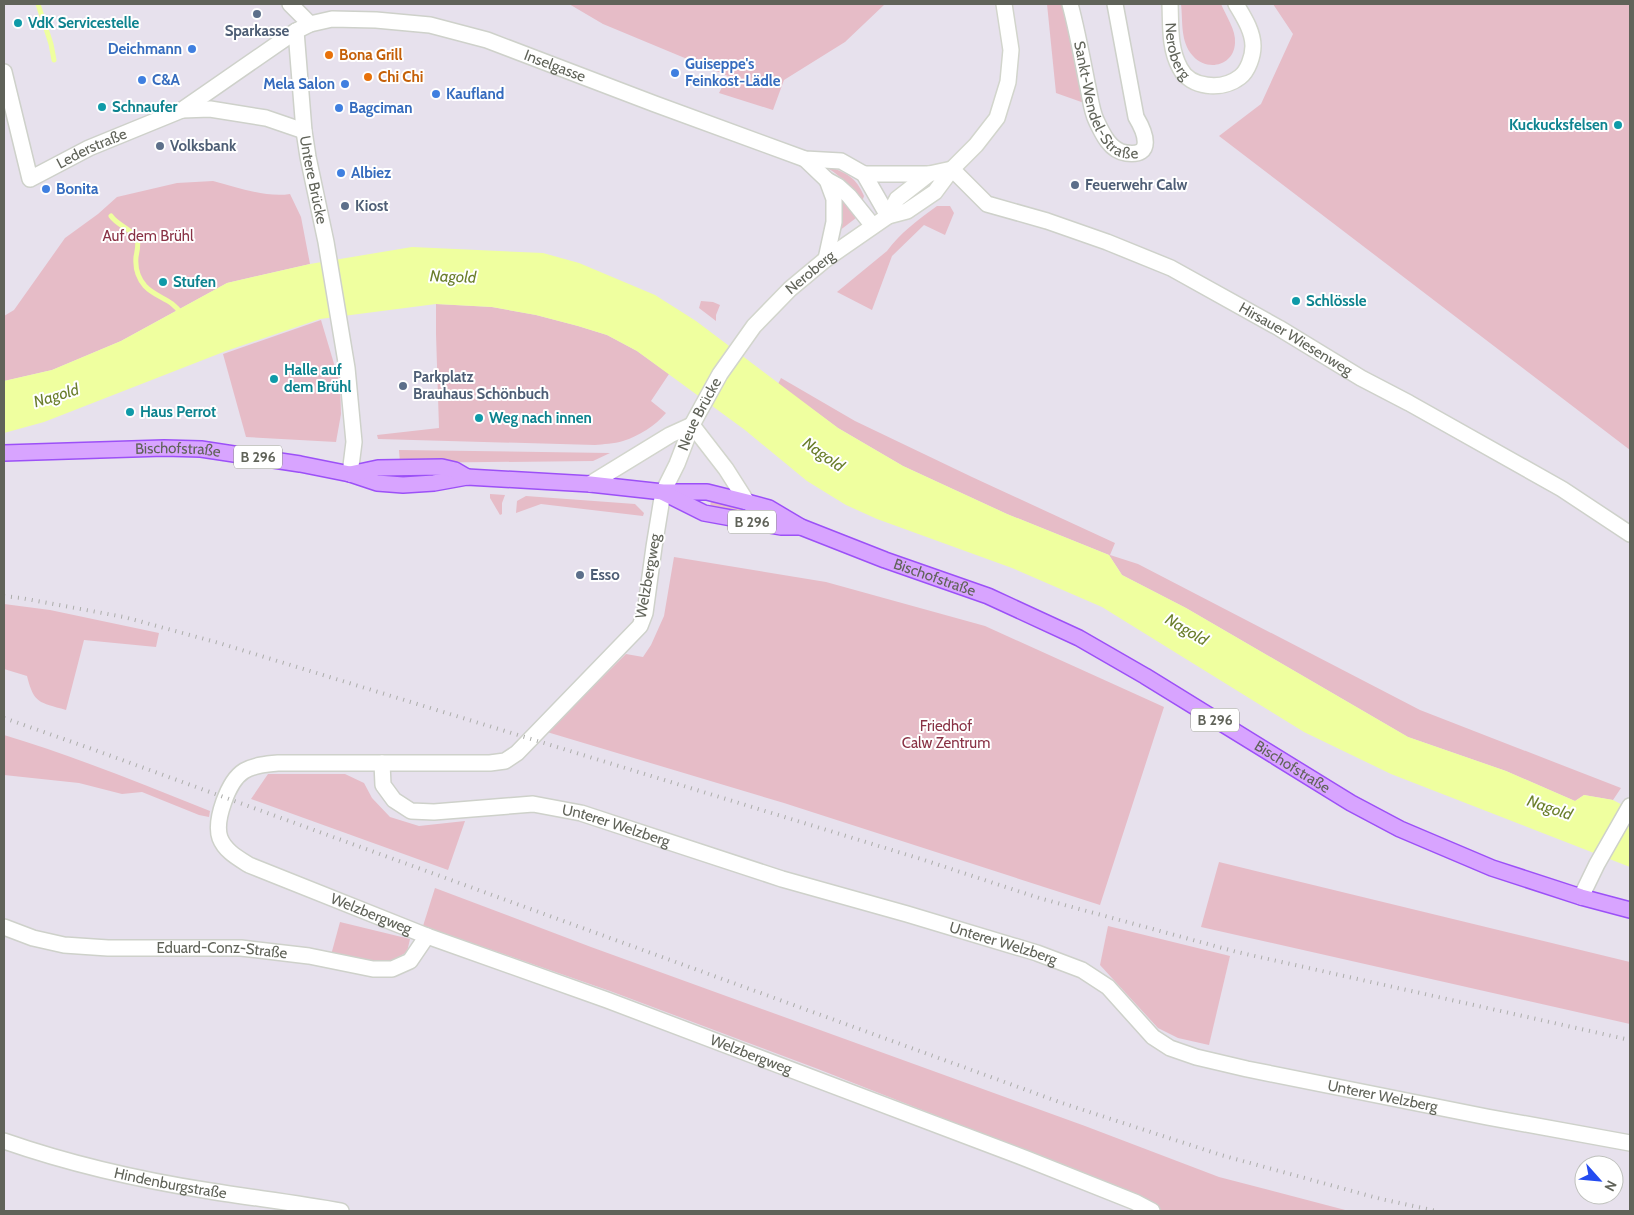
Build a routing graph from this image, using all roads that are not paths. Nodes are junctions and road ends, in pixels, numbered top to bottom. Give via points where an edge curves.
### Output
1 (290, 4) edge
2 (1004, 4) edge
3 (1070, 4) edge
4 (1114, 4) edge
5 (1170, 4) edge
6 (1236, 4) edge
7 (310, 24) junction
8 (296, 31) junction
9 (4, 72) edge
10 (182, 110) junction
11 (304, 131) junction
12 (805, 159) junction
13 (952, 169) junction
14 (864, 174) junction
15 (929, 174) junction
16 (827, 180) junction
17 (888, 216) junction
18 (873, 226) junction
19 (826, 259) junction
20 (743, 340) joint
21 (695, 418) junction
22 (4, 453) edge
23 (350, 474) junction
24 (590, 484) junction
25 (663, 492) junction
26 (747, 502) junction
27 (801, 527) junction
28 (1630, 534) edge
29 (382, 763) junction
30 (1630, 807) edge
31 (1581, 897) junction
32 (1630, 910) edge
33 (4, 926) edge
34 (427, 936) junction
35 (4, 1141) edge
36 (1630, 1143) edge
37 (341, 1211) edge
38 (1152, 1211) edge

1 - 7 street
2 - 13 street, Neroberg via 1011,50 1008,82 997,118 976,146
3 - 4 street, Sankt-Wendel-Straße via 1096,119 1113,147 1133,154 1144,147 1146,138 1136,117
5 - 6 street, Neroberg via 1172,50 1180,69 1192,82 1208,86 1225,84 1241,77 1250,64 1253,46 1248,26
7 - 8 street, Inselgasse
7 - 12 street, Inselgasse via 332,19 376,20 430,26 487,40
8 - 10 street, Lederstraße
8 - 11 street, Untere Brücke
9 - 10 street, Lederstraße via 30,179 89,148
10 - 11 street, Lederstraße via 210,109 258,117
11 - 23 street, Untere Brücke via 347,368 354,442
12 - 14 street, Inselgasse via 841,161
12 - 16 street, Inselgasse
13 - 15 street, Neroberg
13 - 17 street, Neroberg via 935,192 907,211
13 - 28 street, Hirsauer Wiesenweg via 987,204 1047,221 1171,268 1562,489
14 - 15 street, Inselgasse
14 - 17 street
15 - 17 street, Neroberg via 897,199
16 - 18 street, Inselgasse via 849,196
16 - 19 street, Inselgasse via 834,199 834,222
17 - 18 street, Neroberg
18 - 19 street, Neroberg
19 - 20 street, Neroberg via 790,289
20 - 21 street, Neue Brücke
21 - 24 street
21 - 25 street, Neue Brücke
21 - 26 street
22 - 23 main road, Bischofstraße / B 296 via 164,448 201,450
23 - 24 main road, Bischofstraße / B 296 via 377,483 403,485 466,477
24 - 25 main road, Bischofstraße / B 296
25 - 26 main road, Bischofstraße / B 296 via 707,492
25 - 27 main road, Bischofstraße / B 296 via 704,512 781,527
25 - 29 street, Welzbergweg via 645,613 640,626 517,753 506,761 490,763
26 - 27 main road, Bischofstraße / B 296 via 769,508
27 - 31 main road, Bischofstraße / B 296 via 988,596 1079,638 1351,803 1400,829 1492,868
29 - 34 street, Welzbergweg via 278,763 250,768 236,779 229,791 221,810 220,839 232,853 249,864
29 - 36 street, Unterer Welzberg via 383,785 394,800 411,810 434,812 532,804 581,813 782,879 1038,954 1082,970 1108,987 1153,1037 1170,1048 1196,1057
30 - 31 street
31 - 32 main road, Bischofstraße / B 296
33 - 34 street, Eduard-Conz-Straße via 33,938 64,945 241,948 309,956 373,969 392,969 410,961
34 - 38 street, Welzbergweg via 871,1099 1099,1187
35 - 37 street, Hindenburgstraße via 92,1168 208,1191

